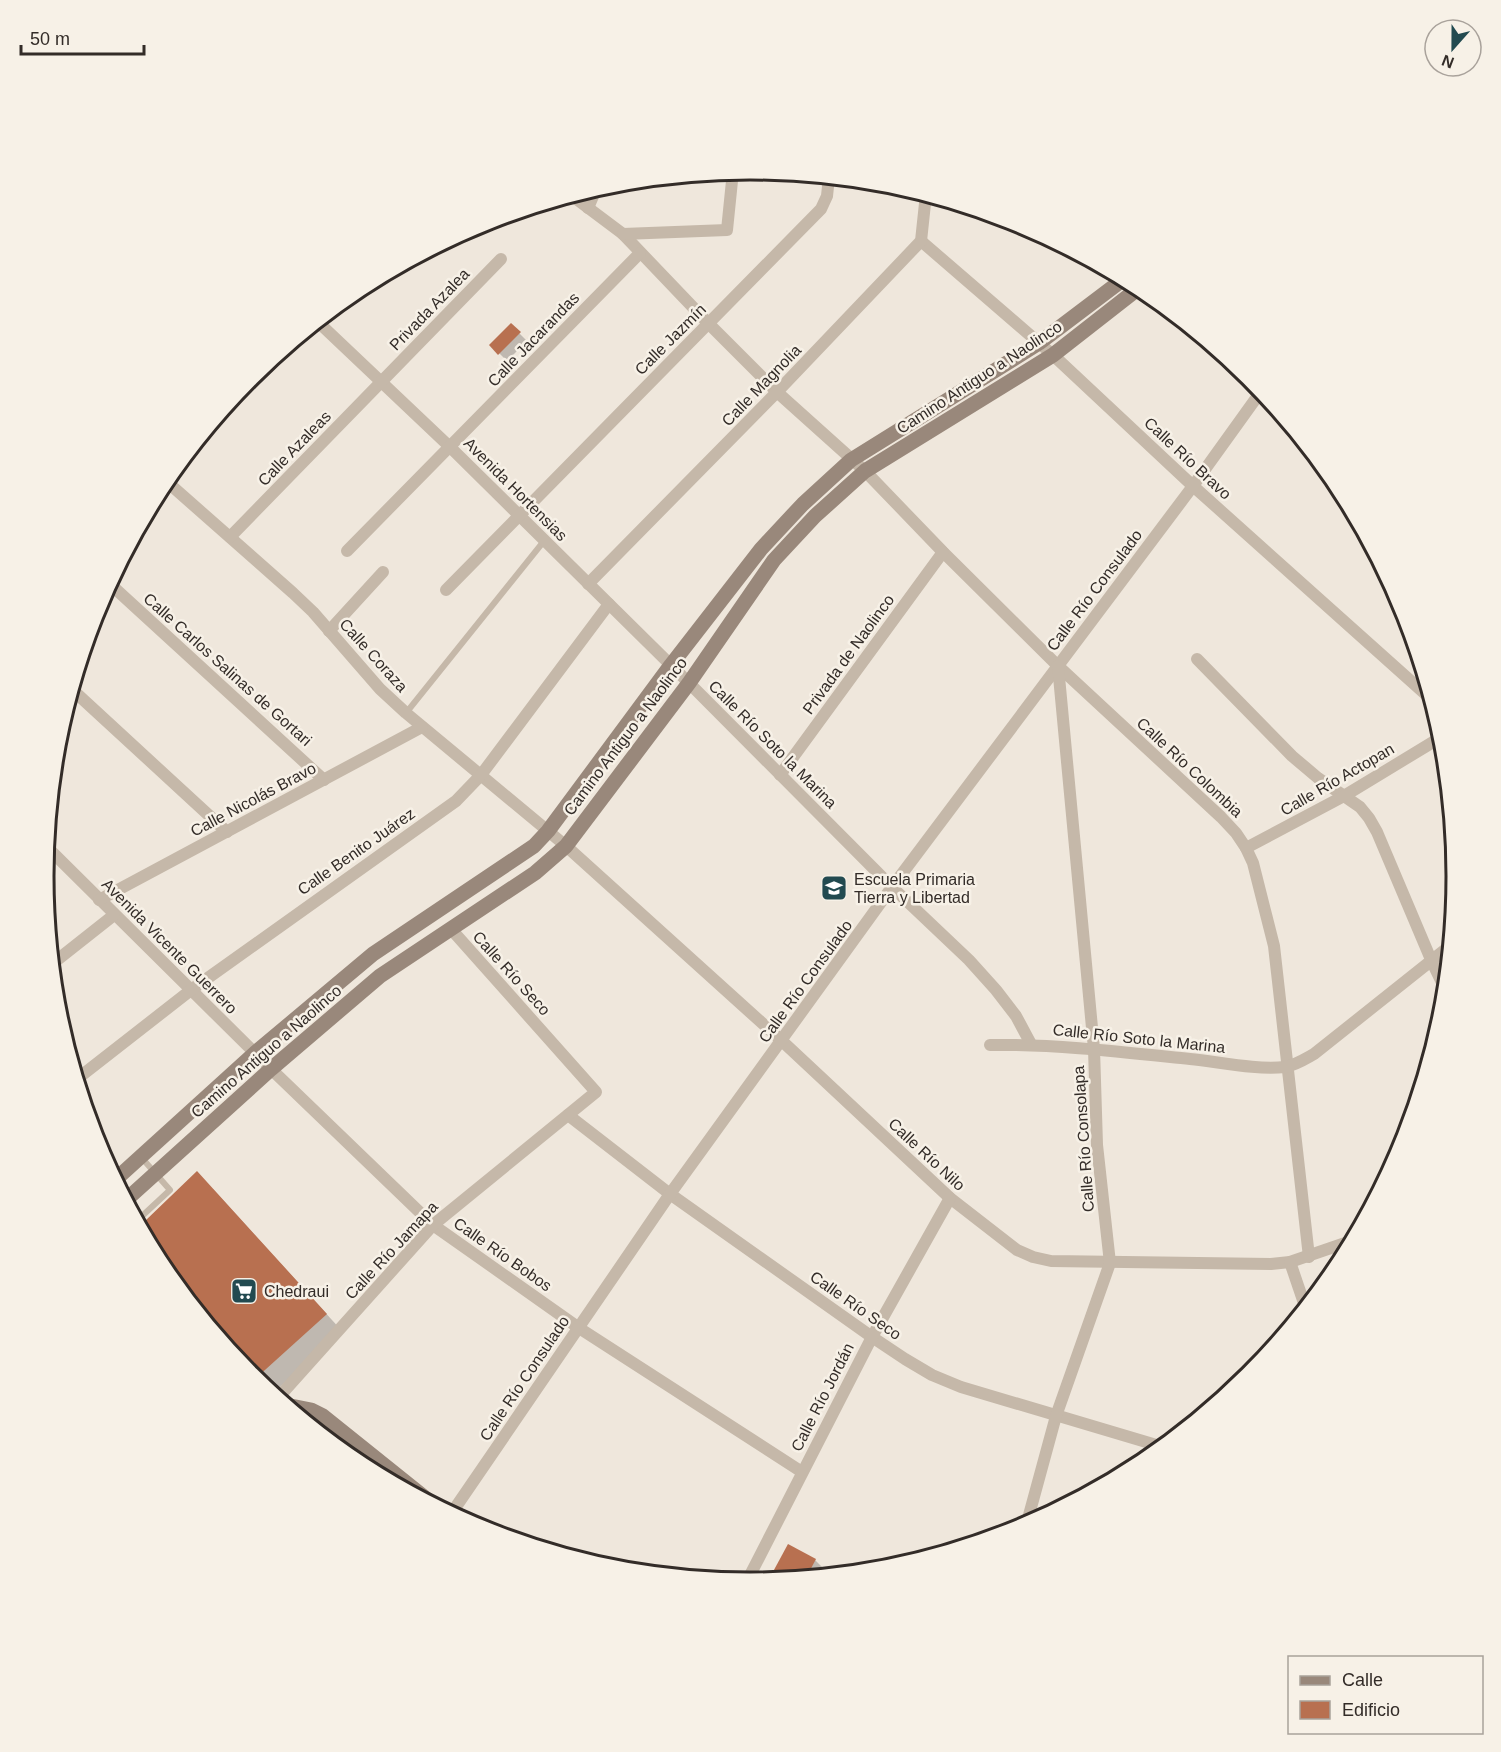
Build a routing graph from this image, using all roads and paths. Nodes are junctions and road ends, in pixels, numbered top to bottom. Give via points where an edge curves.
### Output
1 (732, 180) edge
2 (828, 184) edge
3 (592, 198) edge
4 (579, 201) edge
5 (925, 202) edge
6 (588, 208) junction
7 (623, 234) junction
8 (921, 241) junction
9 (640, 253) junction
10 (501, 259) dead end
11 (1117, 284) edge
12 (1132, 294) edge
13 (708, 323) junction
14 (322, 326) edge
15 (1039, 343) junction
16 (1053, 355) junction
17 (382, 382) junction
18 (777, 392) junction
19 (1256, 398) edge
20 (450, 447) junction
21 (851, 460) junction
22 (865, 471) junction
23 (1193, 486) junction
24 (173, 487) edge
25 (518, 515) junction
26 (230, 537) junction
27 (544, 541) junction
28 (347, 551) dead end
29 (944, 552) junction
30 (383, 572) dead end
31 (588, 584) junction
32 (116, 589) edge
33 (446, 590) dead end
34 (609, 604) junction
35 (329, 631) junction
36 (1197, 659) dead end
37 (671, 665) junction
38 (1058, 666) junction
39 (689, 683) junction
40 (1421, 690) edge
41 (78, 695) edge
42 (406, 713) junction
43 (422, 727) junction
44 (1434, 741) edge
45 (481, 775) junction
46 (780, 775) junction
47 (324, 780) junction
48 (1344, 796) junction
49 (548, 831) junction
50 (227, 832) junction
51 (566, 846) junction
52 (1246, 848) junction
53 (54, 855) edge
54 (892, 887) junction
55 (99, 900) junction
56 (114, 915) junction
57 (451, 929) junction
58 (1443, 952) edge
59 (59, 958) edge
60 (1431, 962) junction
61 (1439, 978) edge
62 (190, 990) junction
63 (782, 1041) junction
64 (1031, 1044) junction
65 (990, 1045) dead end
66 (1094, 1049) junction
67 (255, 1053) junction
68 (1288, 1066) junction
69 (271, 1069) junction
70 (83, 1074) edge
71 (596, 1092) joint
72 (568, 1115) junction
73 (141, 1157) junction
74 (121, 1174) edge
75 (155, 1174) junction
76 (670, 1194) junction
77 (132, 1195) edge
78 (950, 1198) junction
79 (143, 1216) edge
80 (433, 1225) junction
81 (1341, 1245) edge
82 (1309, 1257) junction
83 (1290, 1262) junction
84 (1110, 1263) junction
85 (1302, 1301) edge
86 (579, 1329) junction
87 (872, 1337) junction
88 (283, 1392) edge
89 (301, 1408) edge
90 (1056, 1416) junction
91 (1153, 1444) edge
92 (379, 1465) edge
93 (802, 1472) junction
94 (456, 1507) edge
95 (1029, 1514) edge
96 (752, 1572) edge

1 - 7 street via 727,230
2 - 13 street, Calle Jazmín via 820,209
3 - 6 street
4 - 6 street, Calle Río Colombia
5 - 8 street
6 - 7 street, Calle Río Colombia
7 - 9 street, Calle Río Colombia
8 - 15 street, Calle Río Bravo
8 - 18 street, Calle Magnolia
9 - 13 street, Calle Río Colombia
9 - 20 street, Calle Jacarandas
10 - 17 street, Privada Azalea
11 - 15 main road, Camino Antiguo a Naolinco
12 - 16 main road, Camino Antiguo a Naolinco
13 - 18 street, Calle Río Colombia
13 - 25 street, Calle Jazmín
14 - 17 street, Avenida Hortensias
15 - 16 street, Calle Río Bravo
15 - 21 main road, Camino Antiguo a Naolinco
16 - 22 main road, Camino Antiguo a Naolinco
16 - 23 street, Calle Río Bravo
17 - 20 street, Avenida Hortensias
17 - 26 street, Calle Azaleas
18 - 21 street, Calle Río Colombia
18 - 31 street, Calle Magnolia
19 - 23 street, Calle Río Consulado
20 - 25 street, Avenida Hortensias
20 - 28 street, Calle Jacarandas
21 - 22 street, Calle Río Colombia
21 - 37 main road, Camino Antiguo a Naolinco via 802,504 761,549
22 - 29 street, Calle Río Colombia
22 - 39 main road, Camino Antiguo a Naolinco via 774,560
23 - 38 street, Calle Río Consulado
23 - 40 street, Calle Río Bravo
24 - 26 street, Calle Coraza
25 - 27 street, Avenida Hortensias
25 - 33 street, Calle Jazmín
26 - 35 street, Calle Coraza
27 - 31 street, Avenida Hortensias
27 - 42 lane
29 - 38 street, Calle Río Colombia
29 - 46 street, Privada de Naolinco
30 - 35 street
31 - 34 street, Avenida Hortensias
32 - 47 street, Calle Carlos Salinas de Gortari
34 - 37 street, Avenida Hortensias
34 - 45 street, Calle Benito Juárez
35 - 42 street, Calle Coraza
36 - 48 street via 1292,756
37 - 39 street, Avenida Hortensias
37 - 49 main road, Camino Antiguo a Naolinco
38 - 52 street, Calle Río Colombia via 1221,818
38 - 54 street, Calle Río Consulado
38 - 66 street, Calle Río Consolapa
39 - 46 street, Calle Río Soto la Marina
39 - 51 main road, Camino Antiguo a Naolinco
41 - 50 street
42 - 43 street, Calle Coraza
43 - 45 street, Calle Coraza
43 - 47 street, Calle Nicolás Bravo
44 - 48 street, Calle Río Actopan
45 - 49 street, Calle Coraza
45 - 62 street, Calle Benito Juárez via 456,801
46 - 54 street, Calle Río Soto la Marina
47 - 50 street, Calle Nicolás Bravo
48 - 52 street, Calle Río Actopan
48 - 60 street via 1360,807 1377,832
49 - 51 street, Calle Coraza
49 - 67 main road, Camino Antiguo a Naolinco via 519,857 373,954
50 - 55 street, Calle Nicolás Bravo
51 - 57 main road, Camino Antiguo a Naolinco via 536,873
51 - 63 street, Calle Río Nilo
52 - 68 street, Calle Río Colombia via 1274,946
53 - 55 street, Avenida Vicente Guerrero
54 - 63 street, Calle Río Consulado
54 - 64 street, Calle Río Soto la Marina via 996,990
55 - 56 street, Avenida Vicente Guerrero
56 - 59 street
56 - 62 street, Avenida Vicente Guerrero
57 - 69 main road, Camino Antiguo a Naolinco via 380,976
57 - 71 street, Calle Río Seco
58 - 60 street, Calle Río Soto la Marina
60 - 61 street
60 - 68 street, Calle Río Soto la Marina via 1314,1054
62 - 67 street, Avenida Vicente Guerrero
62 - 70 street, Calle Benito Juárez
63 - 76 street, Calle Río Consulado
63 - 78 street, Calle Río Nilo
64 - 65 street
64 - 66 street, Calle Río Soto la Marina
66 - 68 street, Calle Río Soto la Marina
66 - 84 street, Calle Río Consolapa via 1097,1145
67 - 69 street, Avenida Vicente Guerrero
67 - 73 main road, Camino Antiguo a Naolinco
68 - 82 street, Calle Río Colombia
69 - 75 main road, Camino Antiguo a Naolinco
69 - 80 street, Calle Río Bobos
71 - 72 street, Calle Río Jamapa
72 - 76 street, Calle Río Seco
72 - 80 street, Calle Río Jamapa
73 - 74 main road, Camino Antiguo a Naolinco
73 - 75 lane
75 - 77 main road, Camino Antiguo a Naolinco
75 - 79 lane via 170,1190
76 - 86 street, Calle Río Consulado
76 - 87 street, Calle Río Seco
78 - 84 street, Calle Río Nilo via 1002,1240 1033,1257 1051,1262
78 - 87 street, Calle Río Jordán
80 - 86 street, Calle Río Bobos
80 - 88 street, Calle Río Jamapa
81 - 82 street, Calle Río Nilo
82 - 83 street, Calle Río Nilo
83 - 84 street, Calle Río Nilo
83 - 85 street
84 - 90 street, Calle Río Consolapa
86 - 93 street, Calle Río Bobos
86 - 94 street, Calle Río Consulado
87 - 90 street, Calle Río Seco via 932,1375 961,1388
87 - 93 street, Calle Río Jordán
89 - 92 main road via 323,1416
90 - 91 street, Calle Río Seco
90 - 95 street, Calle Río Consolapa
93 - 96 street, Calle Río Jordán

